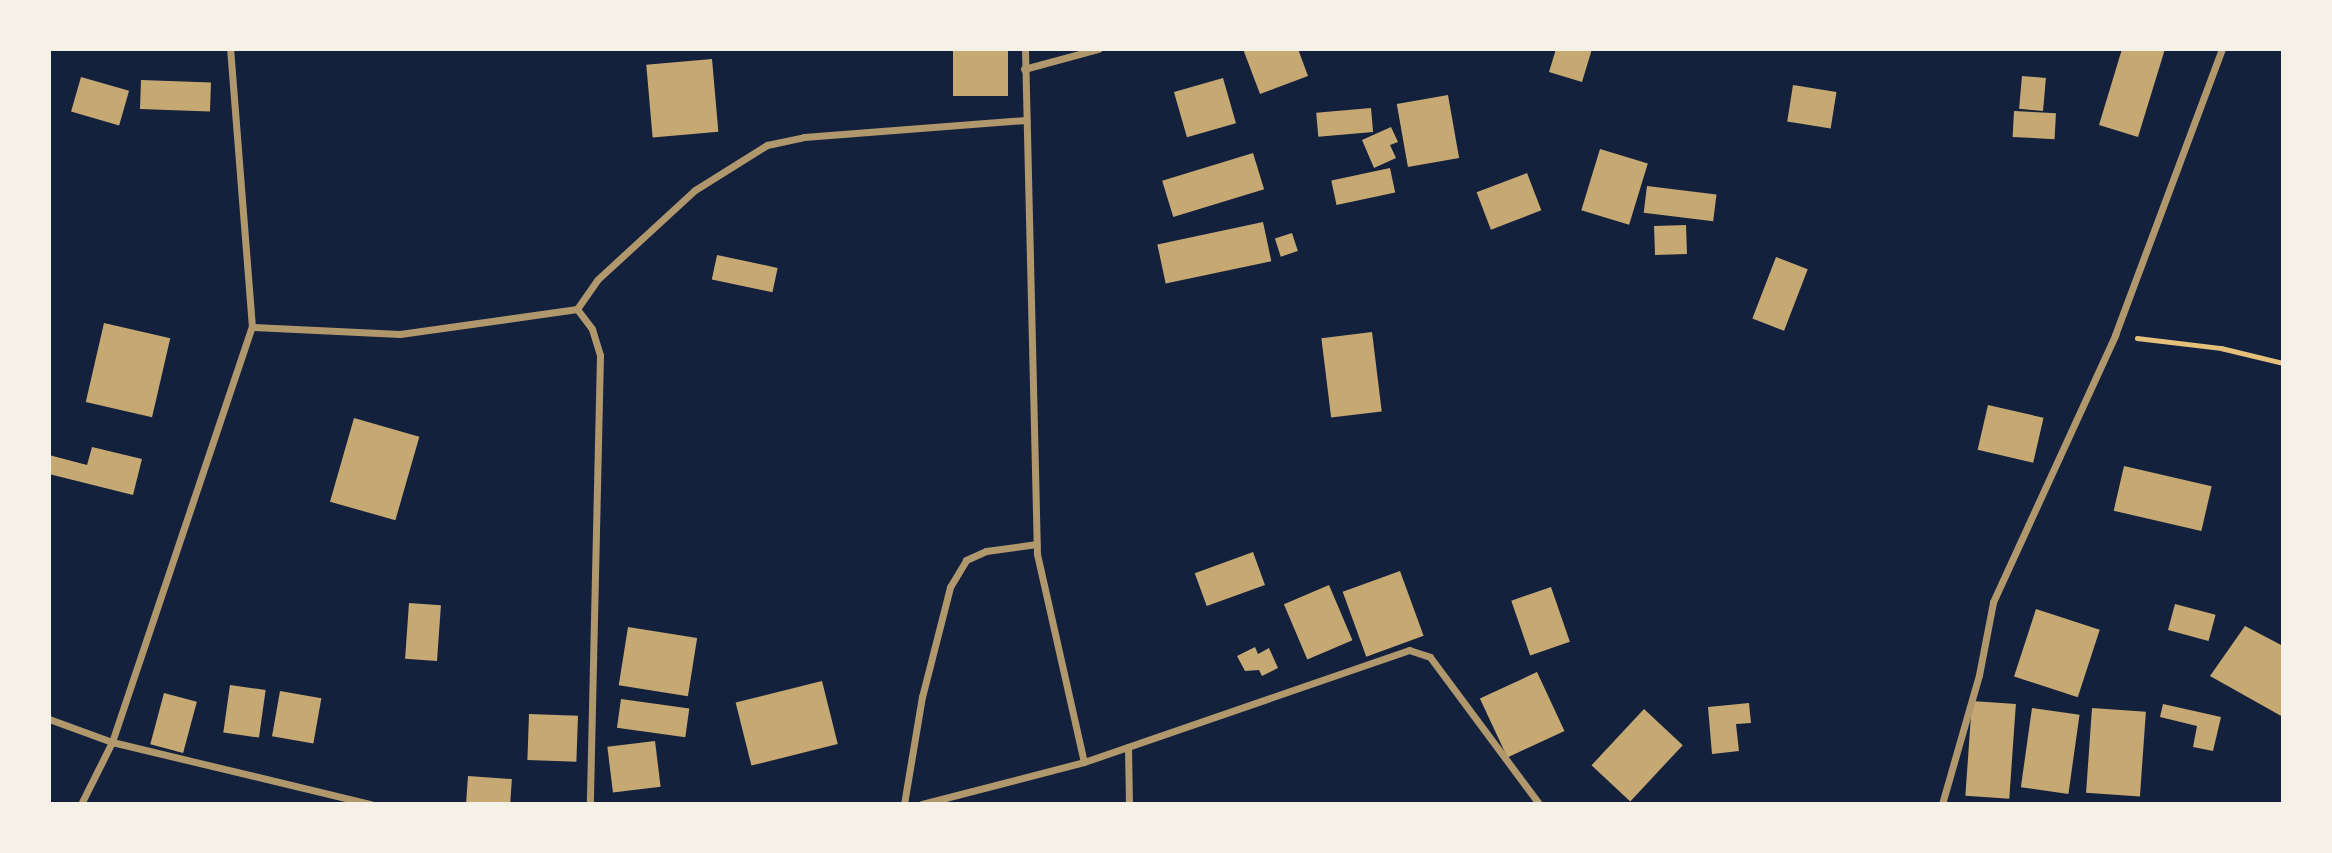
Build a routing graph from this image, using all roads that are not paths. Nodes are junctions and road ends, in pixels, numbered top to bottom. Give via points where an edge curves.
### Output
1 (230, 49) edge
2 (1025, 49) edge
3 (1098, 49) edge
4 (2222, 49) edge
5 (1024, 69) junction
6 (1026, 120) junction
7 (577, 309) junction
8 (252, 327) junction
9 (1037, 544) junction
10 (49, 719) edge
11 (112, 742) junction
12 (1128, 747) junction
13 (1084, 762) junction
14 (80, 804) edge
15 (371, 804) edge
16 (590, 804) edge
17 (904, 804) edge
18 (922, 804) edge
19 (1129, 804) edge
20 (1539, 804) edge
21 (1942, 804) edge

1 - 8 street
2 - 5 street
3 - 5 street
4 - 21 street via 2115,335 1993,601 1979,675
5 - 6 street
6 - 7 street via 804,137 767,145 695,190 597,280
6 - 9 street
7 - 8 street via 400,334
7 - 16 street via 592,330 600,355
8 - 11 street
9 - 13 street
9 - 17 street via 986,551 966,560 950,587 924,685
10 - 11 street
11 - 14 street
11 - 15 street
12 - 13 street
12 - 19 street
12 - 20 street via 1409,650 1430,657
13 - 18 street

